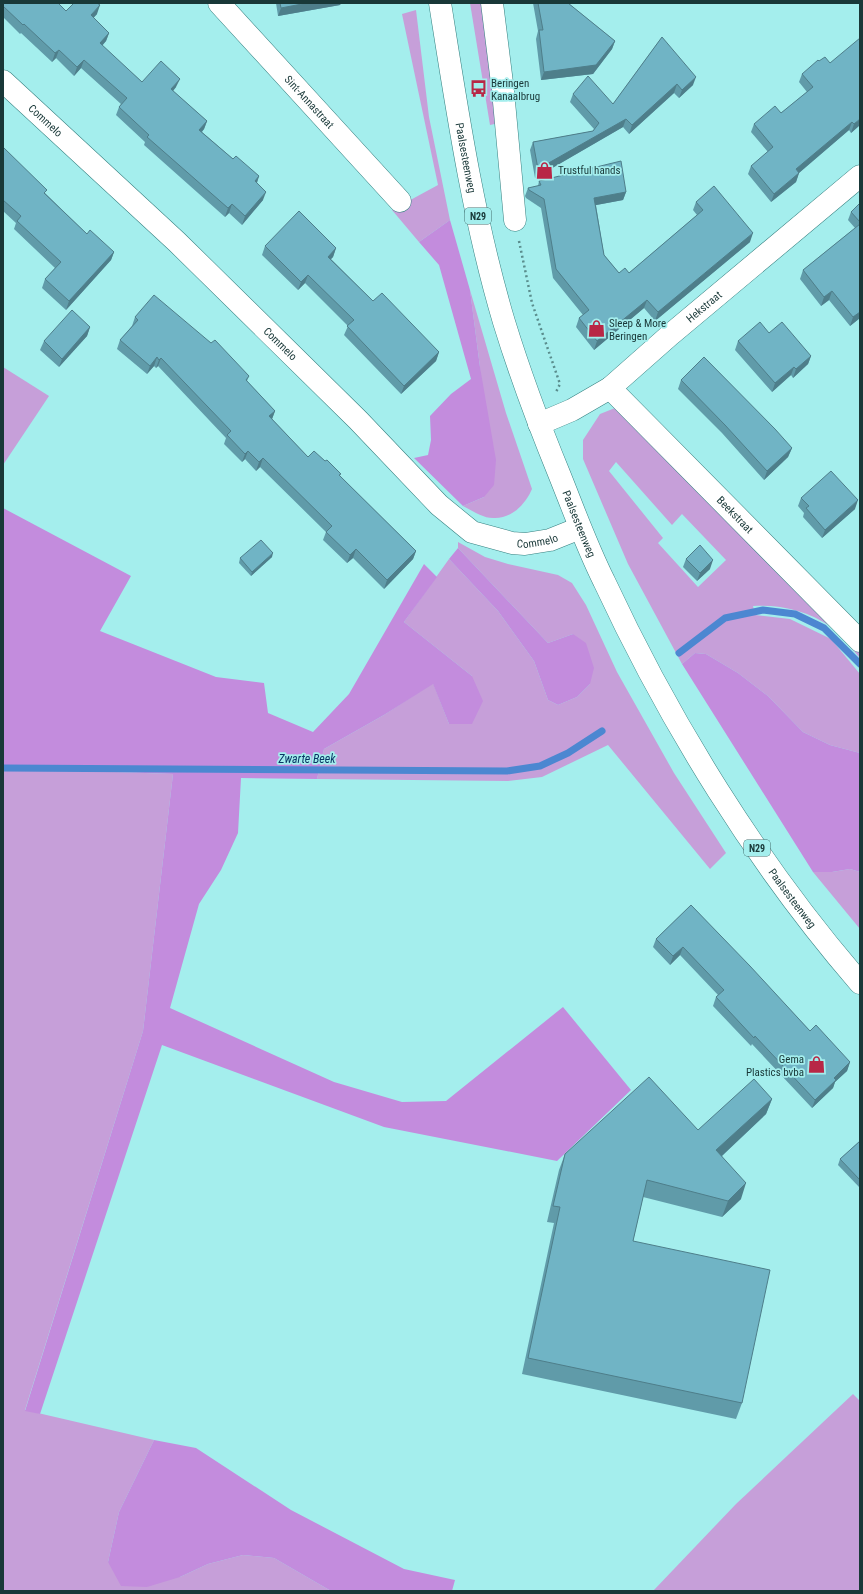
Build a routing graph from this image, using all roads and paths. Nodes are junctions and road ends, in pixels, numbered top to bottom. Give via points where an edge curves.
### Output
1 (219, 3) edge
2 (440, 3) edge
3 (492, 3) edge
4 (3, 81) edge
5 (860, 176) edge
6 (400, 201) dead end
7 (515, 220) joint
8 (610, 388) junction
9 (539, 424) junction
10 (580, 528) junction
11 (860, 641) edge
12 (860, 983) edge

1 - 6 street, Sint-Annastraat
2 - 9 street, Paalsesteenweg / N29 via 464,150 487,257 504,322
3 - 7 street
4 - 10 street, Commelo via 177,242 358,420 439,505 472,532 525,544 550,540
5 - 8 street, Hekstraat
7 - 9 path via 532,303 560,384
8 - 9 street, Hekstraat via 572,410
8 - 11 street, Beekstraat
9 - 10 street, Paalsesteenweg / N29
10 - 12 street, Paalsesteenweg / N29 via 631,636 706,770 783,884 838,958

